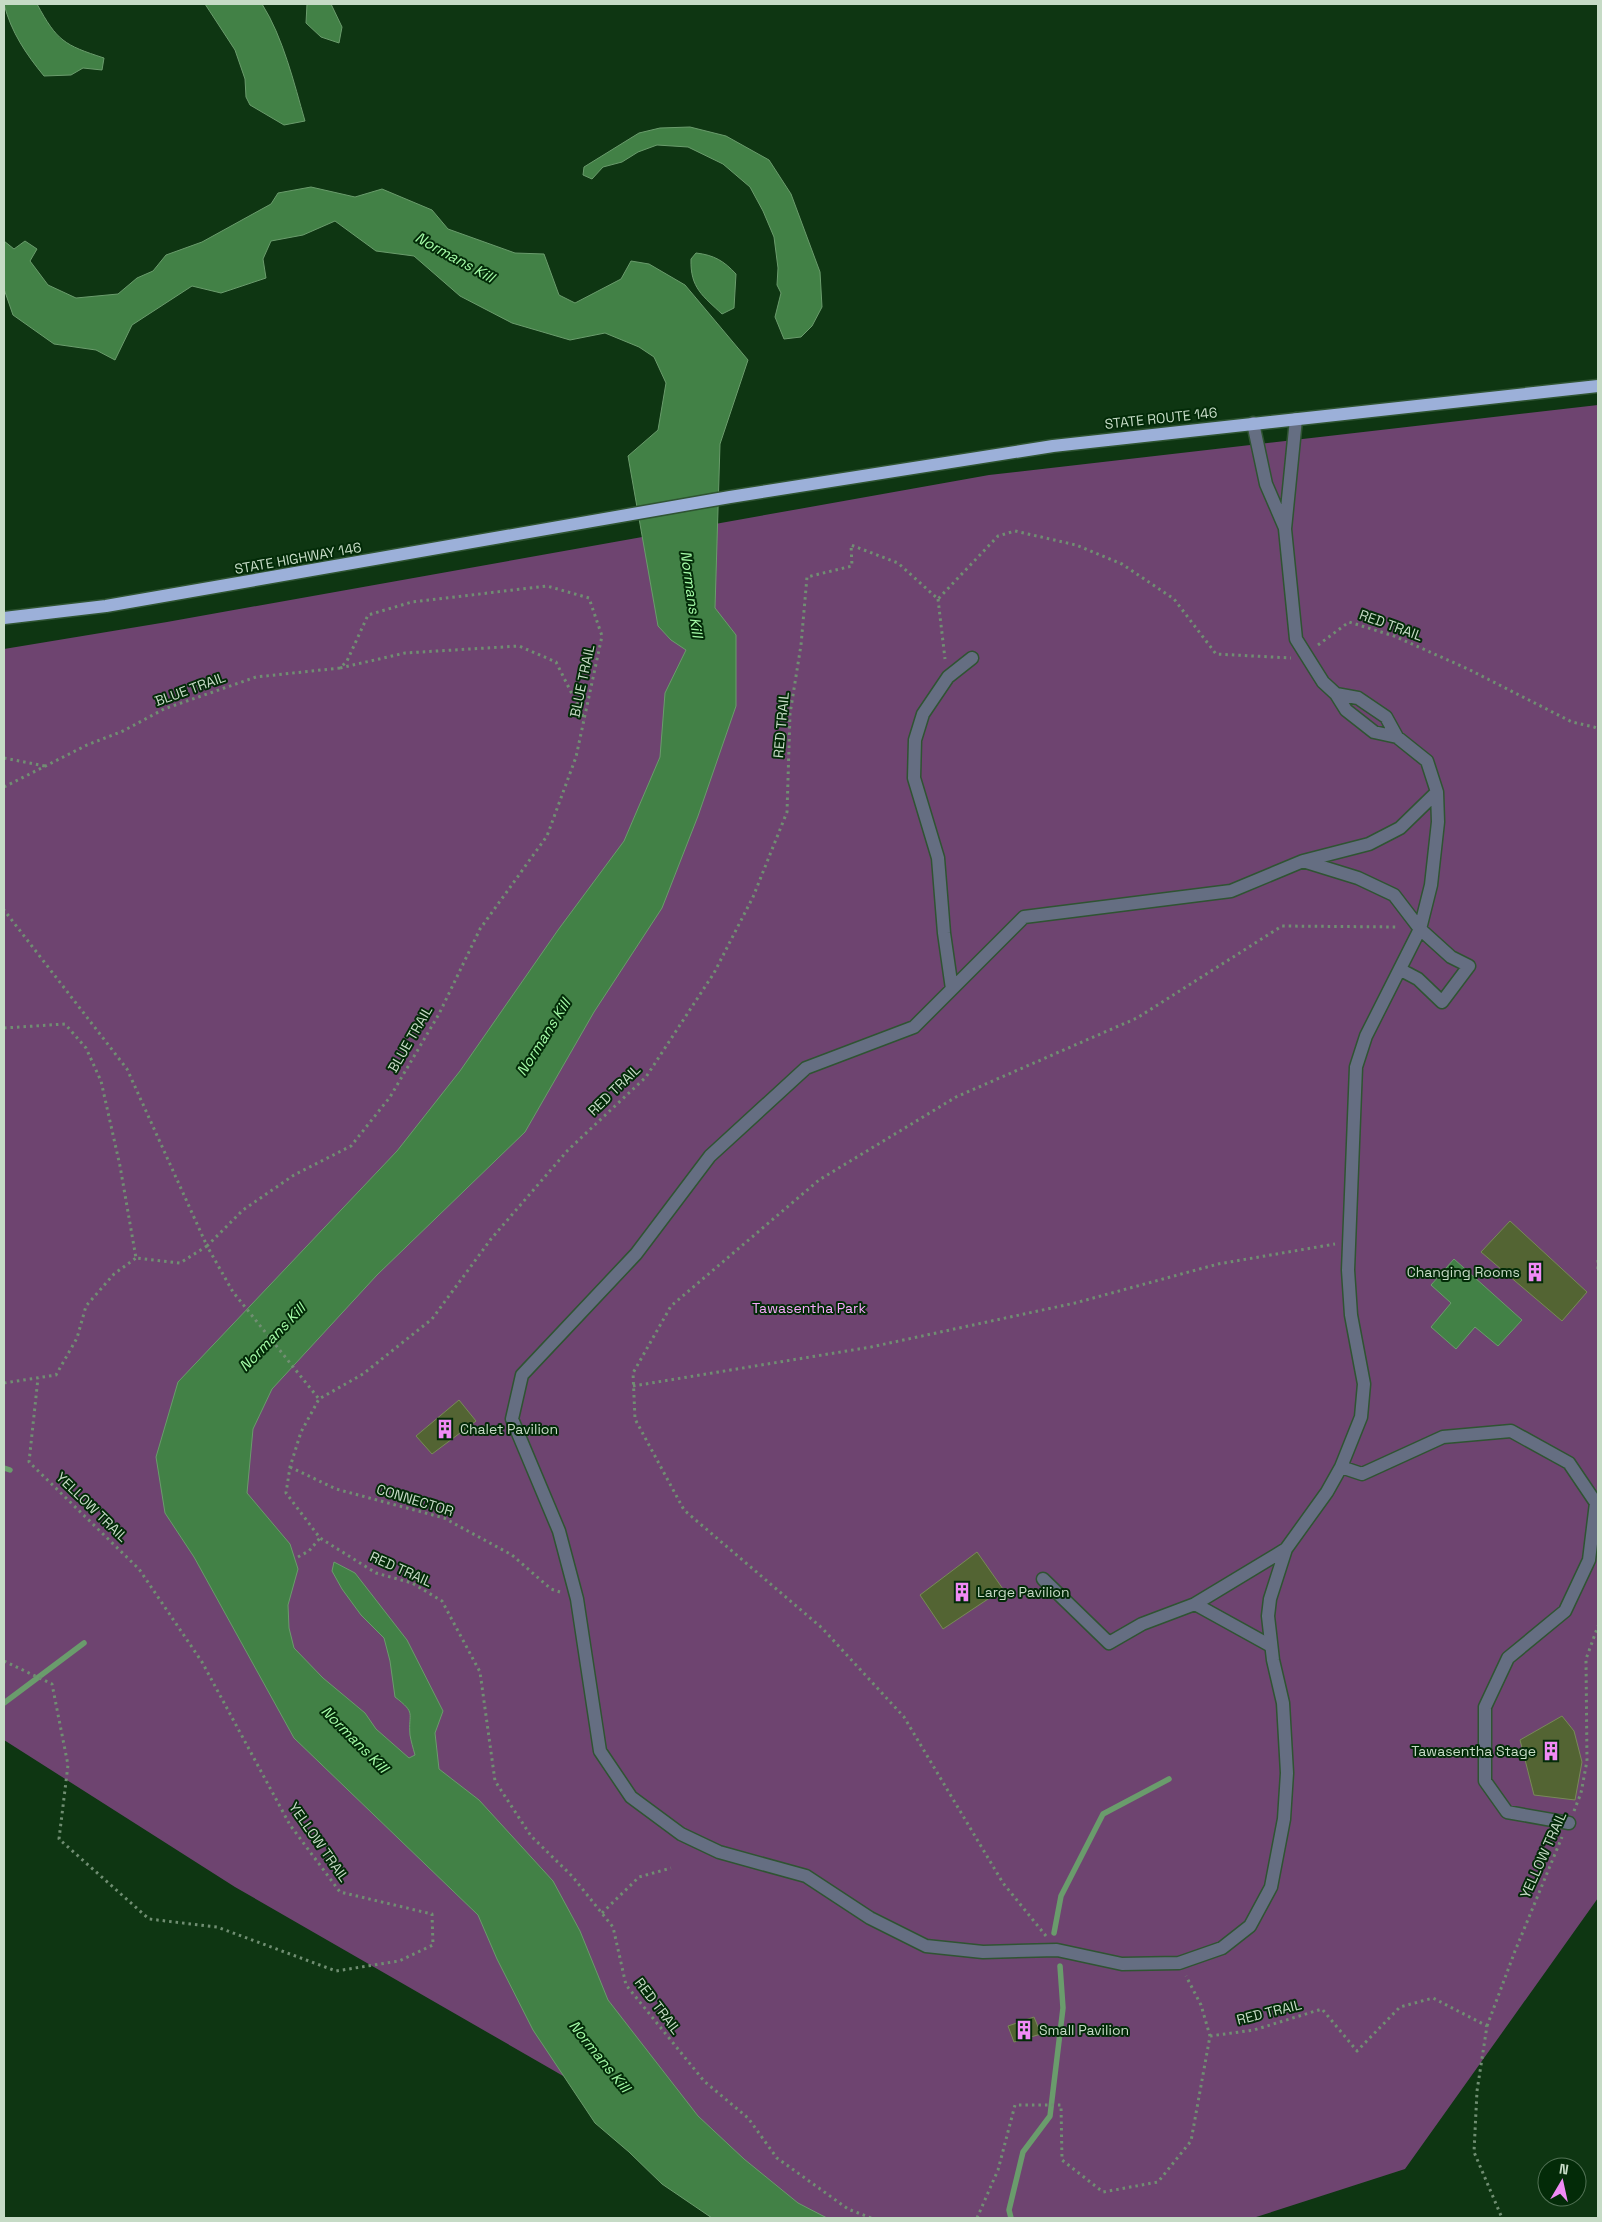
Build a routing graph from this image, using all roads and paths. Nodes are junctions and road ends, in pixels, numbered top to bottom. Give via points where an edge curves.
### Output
1 (1598, 386) edge
2 (1296, 419) junction
3 (1253, 423) junction
4 (596, 521) joint
5 (1285, 529) junction
6 (938, 599) junction
7 (4, 618) edge
8 (1306, 655) junction
9 (972, 658) dead end
10 (340, 668) junction
11 (948, 677) junction
12 (1336, 694) junction
13 (585, 720) junction
14 (1598, 730) edge
15 (1397, 737) junction
16 (4, 758) edge
17 (46, 766) junction
18 (4, 787) edge
19 (1437, 792) junction
20 (1304, 861) junction
21 (4, 910) edge
22 (1420, 929) junction
23 (1401, 970) junction
24 (952, 989) junction
25 (4, 1028) edge
26 (1349, 1242) junction
27 (207, 1246) junction
28 (136, 1258) junction
29 (1598, 1260) edge
30 (1598, 1272) edge
31 (38, 1378) junction
32 (4, 1383) edge
33 (633, 1386) junction
34 (319, 1399) junction
35 (290, 1467) junction
36 (1341, 1467) junction
37 (320, 1538) junction
38 (1286, 1549) junction
39 (298, 1557) dead end
40 (1043, 1579) dead end
41 (577, 1599) junction
42 (1195, 1604) junction
43 (1598, 1626) edge
44 (1272, 1646) junction
45 (4, 1661) edge
46 (1569, 1823) junction
47 (671, 1868) dead end
48 (602, 1913) junction
49 (1057, 1950) junction
50 (1179, 1963) junction
51 (1487, 2026) junction
52 (1210, 2036) junction
53 (871, 2218) edge
54 (977, 2218) edge
55 (1502, 2218) edge

1 - 2 main road, STATE ROUTE 146
2 - 3 main road, STATE ROUTE 146
2 - 5 lane
3 - 4 main road, STATE ROUTE 146 via 1053,446
3 - 5 lane via 1266,484
4 - 7 main road, STATE HIGHWAY 146 via 106,606
5 - 8 lane via 1296,639
6 - 8 path via 998,536 1015,531 1076,545 1122,564 1174,600 1216,654 1294,658
6 - 11 path
6 - 34 path, RED TRAIL via 898,563 851,545 852,566 807,577 790,714 787,812 753,897 714,973 646,1077 568,1150 491,1238 432,1319 363,1374
8 - 12 lane via 1323,682
8 - 14 path, RED TRAIL via 1349,622 1394,636 1572,722
9 - 11 lane
10 - 13 path via 405,653 520,646 556,662
10 - 13 path, BLUE TRAIL via 347,661 368,615 412,602 547,586 589,598 602,636
10 - 17 path, BLUE TRAIL via 256,677 164,709
11 - 24 lane via 923,714 915,740 914,778 938,858
12 - 15 lane via 1346,710 1374,732
12 - 15 lane via 1358,698 1386,717
13 - 27 path, BLUE TRAIL via 576,756 547,836 480,929 439,1014 390,1097 351,1146 286,1180 243,1210
15 - 19 lane via 1427,761
16 - 17 path
17 - 18 path, BLUE TRAIL
19 - 20 lane via 1400,828 1369,844
19 - 22 lane via 1438,822 1431,885
20 - 22 lane via 1358,878 1394,895
20 - 24 lane via 1231,891 1024,917
21 - 27 path via 127,1070
22 - 23 lane
22 - 23 lane via 1451,957 1469,966 1442,1002 1418,979
22 - 33 path via 1282,926 1137,1018 956,1097 819,1180 671,1306 633,1373
23 - 26 lane via 1366,1036 1356,1067
24 - 41 lane via 914,1027 806,1068 710,1156 636,1254 522,1374 512,1419 559,1531
25 - 28 path via 65,1024 86,1048 101,1081
26 - 33 path via 1218,1264 1075,1303 871,1347
26 - 36 lane via 1351,1315 1364,1384 1361,1418
27 - 28 path, BLUE TRAIL via 180,1263
27 - 34 path via 233,1292
28 - 31 path via 114,1274 86,1306 77,1338 56,1375
29 - 30 path
31 - 32 path
31 - 45 path, YELLOW TRAIL via 29,1462 139,1569 202,1662 290,1825 340,1892 432,1914 433,1945 399,1961 336,1971 217,1927 148,1919 59,1839 68,1765 52,1684
33 - 49 path via 635,1419 684,1510 822,1628 904,1717 1003,1883
34 - 35 path, RED TRAIL via 301,1432
35 - 37 path, RED TRAIL via 286,1493
35 - 41 path, CONNECTOR via 336,1489 444,1518 512,1555 551,1589
36 - 38 lane
36 - 46 lane via 1362,1474 1443,1437 1511,1432 1569,1463 1596,1502 1589,1560 1566,1610 1508,1658 1485,1707 1484,1781 1507,1812
37 - 39 path via 309,1551
37 - 48 path, RED TRAIL via 376,1573 412,1583 442,1600 480,1672 495,1782 531,1836 572,1876
38 - 42 lane
38 - 44 lane via 1270,1599 1268,1616
40 - 42 lane via 1109,1643 1142,1624
41 - 49 lane via 600,1751 631,1797 681,1834 719,1852 806,1876 870,1918 926,1946 984,1952
42 - 44 lane
43 - 46 path, YELLOW TRAIL via 1586,1659 1587,1761 1581,1794
44 - 50 lane via 1283,1703 1287,1773 1284,1819 1271,1887 1250,1926 1222,1948
46 - 51 path, YELLOW TRAIL via 1514,1951
47 - 48 path via 639,1877
48 - 53 path, RED TRAIL via 613,1927 626,1985 704,2081 748,2118 777,2158 848,2209
49 - 50 lane via 1122,1964
50 - 52 path via 1201,2005
51 - 52 path, RED TRAIL via 1433,1998 1400,2007 1357,2051 1322,2009 1254,2030
51 - 55 path via 1477,2091 1474,2152
52 - 54 path via 1191,2141 1158,2182 1103,2192 1062,2160 1061,2105 1015,2105 998,2170

